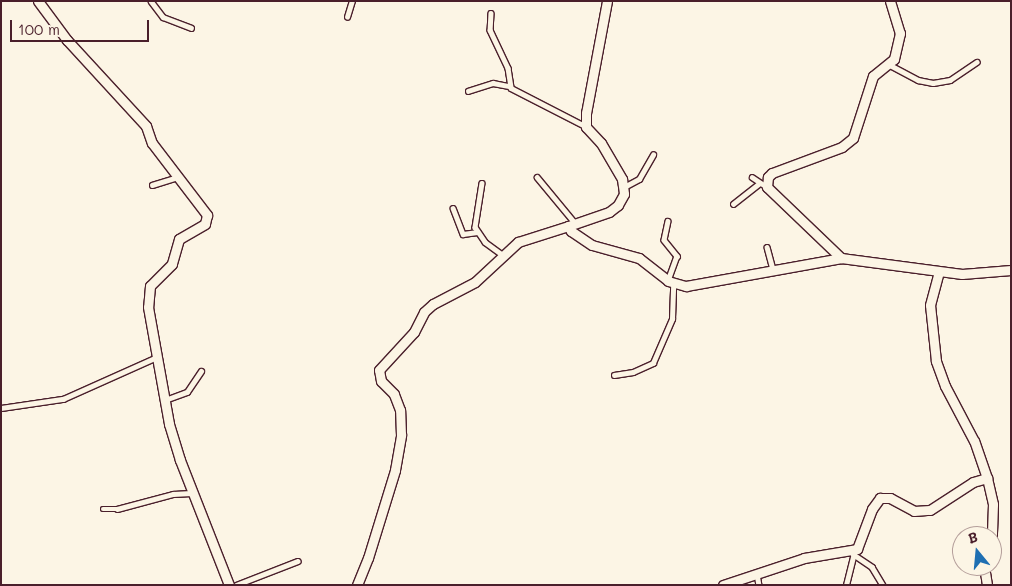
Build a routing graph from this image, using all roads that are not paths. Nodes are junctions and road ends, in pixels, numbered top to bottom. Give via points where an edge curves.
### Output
1 (38, 1) edge
2 (152, 1) edge
3 (352, 1) edge
4 (607, 1) edge
5 (890, 1) edge
6 (491, 13) dead end
7 (347, 17) dead end
8 (191, 28) dead end
9 (977, 62) dead end
10 (890, 65) junction
11 (510, 86) junction
12 (468, 91) dead end
13 (586, 127) junction
14 (653, 155) dead end
15 (179, 176) junction
16 (537, 177) dead end
17 (752, 177) dead end
18 (482, 183) dead end
19 (152, 185) dead end
20 (763, 186) junction
21 (624, 187) junction
22 (734, 204) dead end
23 (453, 208) dead end
24 (668, 221) dead end
25 (572, 225) junction
26 (477, 232) junction
27 (768, 247) dead end
28 (503, 255) junction
29 (842, 258) junction
30 (1011, 270) edge
31 (774, 272) junction
32 (939, 272) junction
33 (670, 282) junction
34 (158, 356) junction
35 (201, 371) dead end
36 (614, 375) dead end
37 (165, 400) junction
38 (1, 408) edge
39 (987, 478) junction
40 (190, 493) junction
41 (103, 509) dead end
42 (992, 526) edge
43 (855, 552) junction
44 (298, 561) dead end
45 (756, 572) junction
46 (229, 585) edge
47 (236, 585) edge
48 (357, 585) edge
49 (723, 585) edge
50 (759, 585) edge
51 (846, 585) edge
52 (883, 585) edge

1 - 15 street via 67,40 146,126 152,142
2 - 8 lane via 162,16
3 - 7 lane
4 - 13 street
5 - 10 street via 900,33
6 - 11 lane via 490,30 508,68
9 - 10 lane via 950,80 933,83 918,80
10 - 20 street via 873,76 856,132 848,143 772,174
11 - 12 lane via 493,83
11 - 13 lane
13 - 21 street via 601,143
14 - 21 lane via 639,179
15 - 19 lane
15 - 34 street via 204,208 208,220 179,239 172,264 150,286 148,307
16 - 25 lane
17 - 20 lane
18 - 26 lane via 475,222
20 - 22 lane
20 - 29 street
21 - 25 street via 618,205 609,212
23 - 26 lane via 463,234
24 - 33 lane via 664,240 677,256
25 - 28 street via 518,242
25 - 33 street via 592,245 639,258
26 - 28 lane
27 - 31 lane
28 - 48 street via 476,282 424,312 414,332 379,370 381,381 394,394 400,410 401,435 395,470
29 - 31 street
29 - 32 street
30 - 32 street via 962,274
31 - 33 street via 686,286
32 - 39 street via 930,304 936,361 945,386 974,441
33 - 36 lane via 672,319 653,363
34 - 37 street
34 - 38 lane via 63,399
35 - 37 lane via 187,392
37 - 40 street
39 - 42 street via 993,504
39 - 43 street via 973,482 930,510 914,511 890,498 880,498 872,509
40 - 41 lane via 173,494 117,509
40 - 46 street
43 - 45 street via 804,558
43 - 51 lane
43 - 52 lane via 872,567
44 - 47 lane
45 - 49 street
45 - 50 lane

